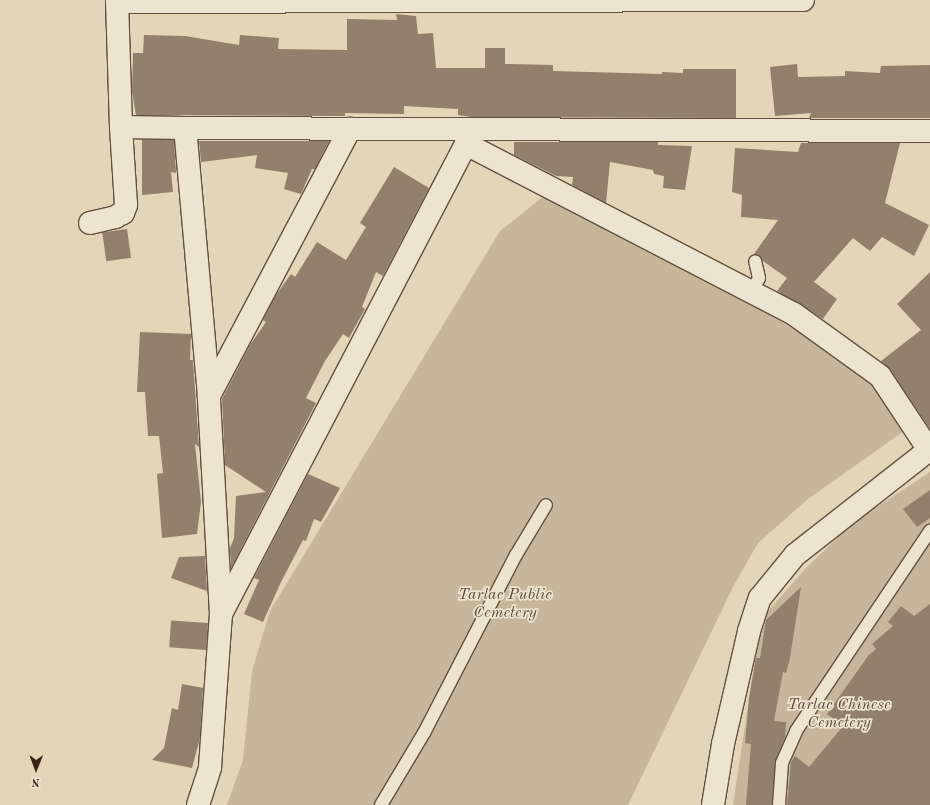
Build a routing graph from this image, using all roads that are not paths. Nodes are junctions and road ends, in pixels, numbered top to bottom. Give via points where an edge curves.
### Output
1 (803, 0) edge
2 (117, 1) edge
3 (122, 127) junction
4 (185, 128) junction
5 (350, 129) junction
6 (930, 131) edge
7 (467, 137) junction
8 (90, 223) dead end
9 (755, 261) dead end
10 (751, 292) junction
11 (209, 396) junction
12 (930, 450) edge
13 (546, 504) dead end
14 (930, 531) edge
15 (221, 614) junction
16 (198, 805) edge
17 (381, 805) edge
18 (713, 805) edge
19 (779, 805) edge

1 - 2 street
2 - 3 street
3 - 4 street
3 - 8 street via 126,205 123,213
4 - 5 street
4 - 11 street
5 - 7 street
5 - 11 street
6 - 7 street
7 - 10 street
7 - 15 street
9 - 10 lane via 759,278
10 - 12 street via 794,314 871,368 880,376
11 - 15 street
12 - 18 street via 795,555 760,598 749,631 723,744
13 - 17 lane via 516,555 424,733
14 - 19 lane via 796,731 782,763
15 - 16 street via 210,767

